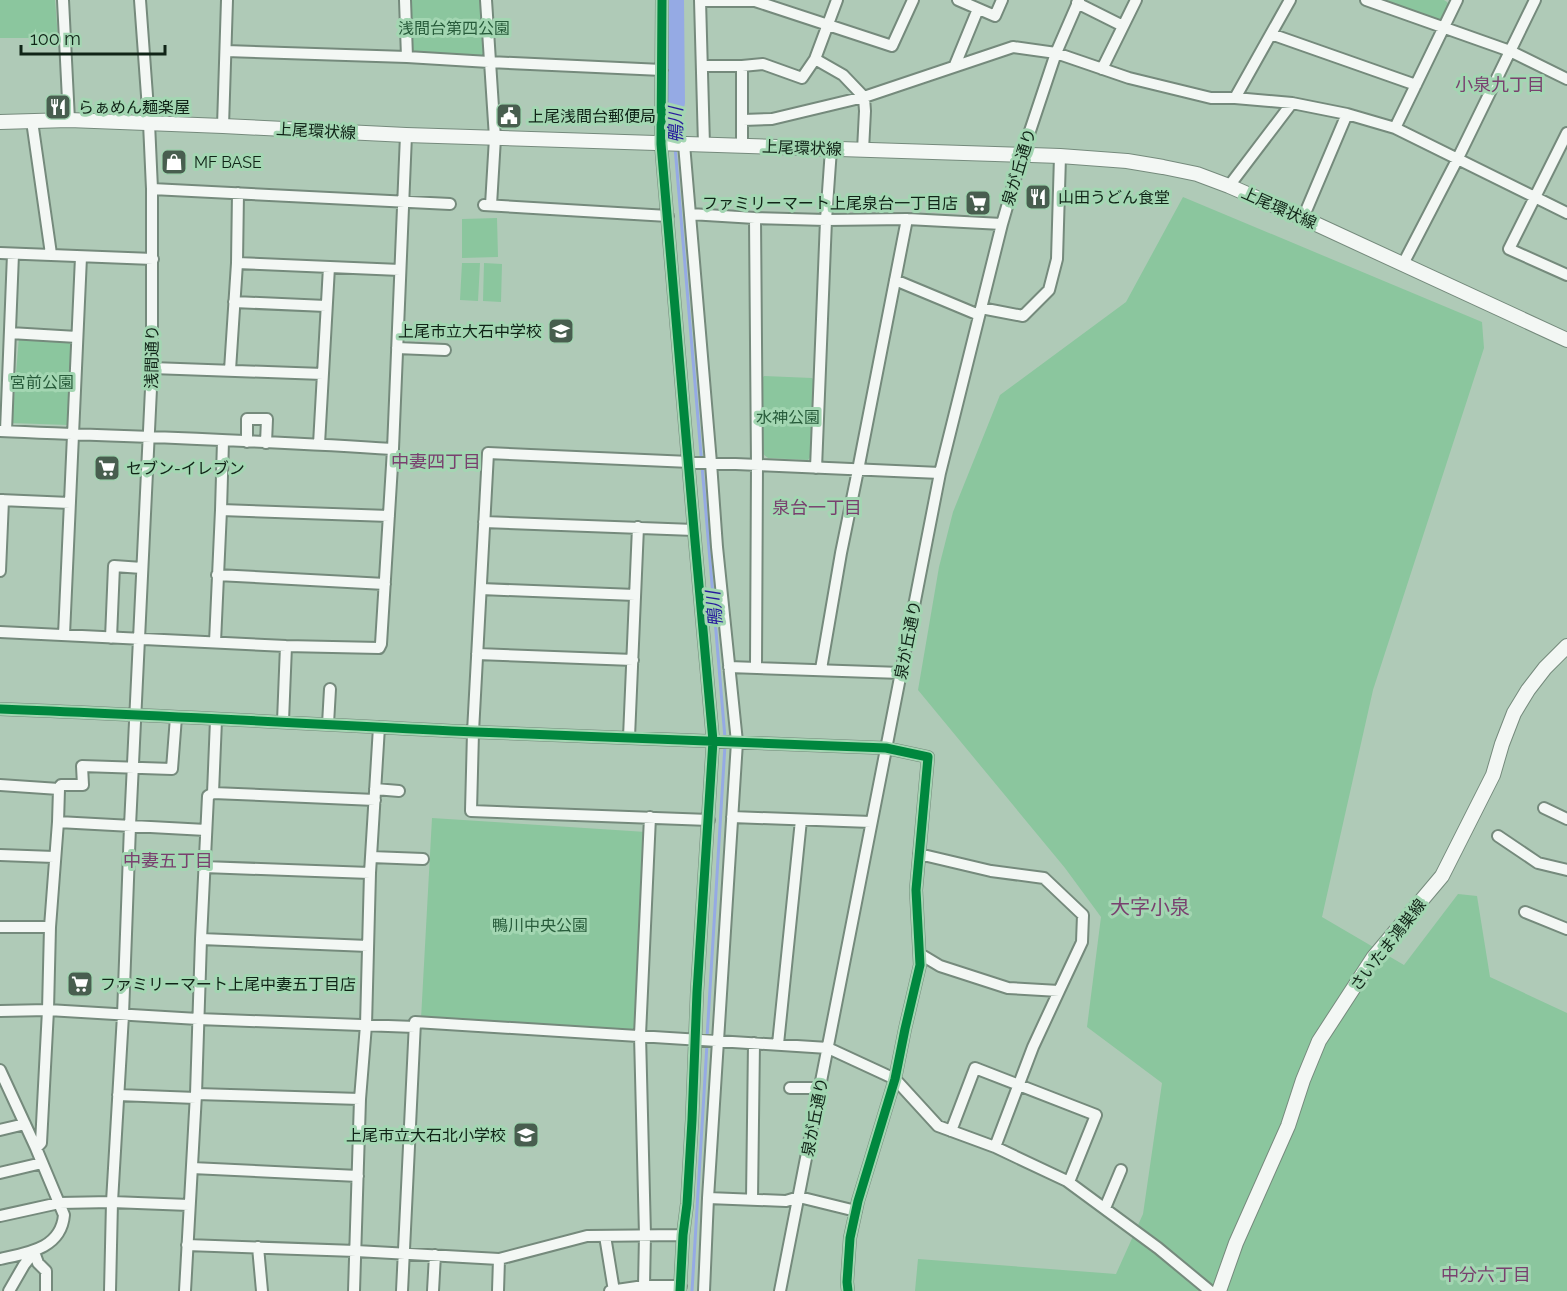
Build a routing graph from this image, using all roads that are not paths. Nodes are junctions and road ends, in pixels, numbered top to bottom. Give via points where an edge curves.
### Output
1 (63, 0) edge
2 (140, 0) edge
3 (227, 0) edge
4 (405, 0) edge
5 (486, 0) edge
6 (662, 0) edge
7 (837, 0) edge
8 (913, 0) edge
9 (958, 0) edge
10 (1002, 0) edge
11 (1136, 0) edge
12 (1290, 0) edge
13 (1366, 0) edge
14 (1535, 0) edge
15 (700, 1) edge
16 (1078, 1) edge
17 (1456, 1) edge
18 (978, 9) junction
19 (828, 24) junction
20 (1123, 26) junction
21 (1444, 26) junction
22 (1271, 34) junction
23 (226, 51) junction
24 (1510, 51) junction
25 (1056, 53) junction
26 (407, 57) junction
27 (815, 59) junction
28 (489, 62) junction
29 (955, 65) junction
30 (702, 66) junction
31 (742, 66) junction
32 (1102, 69) junction
33 (662, 70) junction
34 (1567, 79) edge
35 (1416, 85) junction
36 (864, 97) junction
37 (1235, 98) junction
38 (1292, 103) junction
39 (1347, 114) junction
40 (69, 120) junction
41 (743, 120) junction
42 (32, 121) junction
43 (0, 122) edge
44 (149, 123) junction
45 (223, 126) junction
46 (1395, 128) junction
47 (1567, 134) edge
48 (406, 135) junction
49 (495, 138) junction
50 (661, 144) junction
51 (684, 144) junction
52 (704, 145) junction
53 (742, 146) junction
54 (831, 149) junction
55 (863, 150) junction
56 (1022, 155) junction
57 (1060, 156) junction
58 (1458, 158) junction
59 (1229, 186) junction
60 (152, 189) junction
61 (238, 193) junction
62 (1535, 196) junction
63 (403, 201) junction
64 (450, 204) dead end
65 (1567, 213) edge
66 (690, 214) junction
67 (668, 216) junction
68 (755, 218) junction
69 (1303, 218) junction
70 (907, 219) junction
71 (826, 220) junction
72 (1002, 224) junction
73 (0, 253) edge
74 (13, 254) junction
75 (51, 254) junction
76 (81, 257) junction
77 (153, 259) junction
78 (237, 263) junction
79 (1403, 264) junction
80 (329, 267) junction
81 (400, 270) junction
82 (1567, 275) edge
83 (895, 280) junction
84 (234, 302) junction
85 (326, 306) junction
86 (980, 312) junction
87 (10, 333) junction
88 (77, 337) junction
89 (1567, 340) edge
90 (397, 348) junction
91 (445, 350) dead end
92 (152, 368) junction
93 (230, 370) junction
94 (323, 374) junction
95 (3, 431) edge
96 (73, 434) junction
97 (149, 438) junction
98 (223, 441) junction
99 (247, 442) junction
100 (266, 443) junction
101 (319, 444) junction
102 (393, 448) junction
103 (688, 462) junction
104 (711, 463) junction
105 (757, 465) junction
106 (816, 468) junction
107 (858, 470) junction
108 (940, 473) junction
109 (1, 500) edge
110 (70, 503) junction
111 (221, 510) junction
112 (389, 516) junction
113 (484, 522) junction
114 (638, 527) junction
115 (694, 530) junction
116 (142, 568) junction
117 (0, 571) edge
118 (218, 574) junction
119 (385, 584) junction
120 (481, 589) junction
121 (636, 595) junction
122 (0, 632) edge
123 (64, 635) junction
124 (111, 638) junction
125 (139, 639) junction
126 (215, 642) junction
127 (286, 646) junction
128 (1567, 646) edge
129 (477, 654) junction
130 (633, 660) junction
131 (729, 667) junction
132 (756, 667) junction
133 (821, 669) junction
134 (901, 673) junction
135 (330, 689) dead end
136 (0, 709) edge
137 (136, 714) junction
138 (176, 717) junction
139 (216, 720) junction
140 (283, 721) junction
141 (328, 724) junction
142 (379, 727) junction
143 (473, 732) junction
144 (630, 737) junction
145 (713, 741) junction
146 (737, 742) junction
147 (886, 748) junction
148 (133, 768) junction
149 (0, 785) edge
150 (58, 789) junction
151 (399, 791) dead end
152 (213, 793) junction
153 (375, 795) junction
154 (1544, 808) dead end
155 (650, 817) junction
156 (732, 817) junction
157 (1567, 819) edge
158 (709, 820) junction
159 (801, 820) junction
160 (58, 822) junction
161 (871, 822) junction
162 (130, 826) junction
163 (206, 830) junction
164 (1498, 836) dead end
165 (919, 854) junction
166 (0, 855) edge
167 (54, 857) junction
168 (371, 857) junction
169 (423, 859) dead end
170 (204, 867) junction
171 (1567, 870) edge
172 (370, 873) junction
173 (1525, 912) dead end
174 (0, 927) edge
175 (50, 927) junction
176 (1567, 929) edge
177 (201, 939) junction
178 (368, 945) junction
179 (920, 954) junction
180 (1059, 991) junction
181 (48, 1010) junction
182 (0, 1011) edge
183 (123, 1014) junction
184 (198, 1019) junction
185 (366, 1025) junction
186 (415, 1027) junction
187 (640, 1035) junction
188 (696, 1040) junction
189 (718, 1041) junction
190 (754, 1043) junction
191 (778, 1044) junction
192 (828, 1048) junction
193 (0, 1070) edge
194 (896, 1079) junction
195 (1019, 1085) junction
196 (4, 1088) edge
197 (790, 1088) dead end
198 (821, 1088) junction
199 (118, 1095) junction
200 (196, 1096) junction
201 (360, 1099) junction
202 (25, 1124) junction
203 (0, 1130) edge
204 (951, 1131) junction
205 (36, 1148) junction
206 (995, 1148) junction
207 (42, 1163) junction
208 (192, 1168) junction
209 (1120, 1170) dead end
210 (0, 1173) edge
211 (358, 1176) junction
212 (1069, 1182) junction
213 (799, 1197) junction
214 (708, 1198) junction
215 (752, 1199) junction
216 (112, 1202) junction
217 (59, 1203) junction
218 (189, 1205) junction
219 (1105, 1208) junction
220 (856, 1211) junction
221 (0, 1216) edge
222 (645, 1235) junction
223 (683, 1235) junction
224 (605, 1236) junction
225 (187, 1245) junction
226 (258, 1247) junction
227 (356, 1251) junction
228 (34, 1252) junction
229 (403, 1254) junction
230 (435, 1255) junction
231 (500, 1259) junction
232 (0, 1260) edge
233 (644, 1286) junction
234 (680, 1289) edge
235 (9, 1291) edge
236 (46, 1291) edge
237 (110, 1291) edge
238 (185, 1291) edge
239 (262, 1291) edge
240 (354, 1291) edge
241 (402, 1291) edge
242 (433, 1291) edge
243 (498, 1291) edge
244 (613, 1291) edge
245 (704, 1291) edge
246 (780, 1291) edge
247 (848, 1291) edge
248 (1210, 1291) edge
249 (1219, 1291) edge

1 - 40 street
2 - 44 street, 浅間通り
3 - 23 street
4 - 26 street
5 - 28 street
6 - 33 street
7 - 19 street
8 - 19 street via 892,46
9 - 18 street
10 - 18 street via 995,16
11 - 20 street
12 - 22 street
13 - 21 street
14 - 24 street
15 - 19 street via 755,1
15 - 30 street
16 - 20 street
16 - 25 street, 泉が丘通り
17 - 21 street
18 - 29 street
19 - 27 street
20 - 32 street
21 - 24 street
21 - 35 street
22 - 35 street
22 - 37 street
23 - 26 street
23 - 45 street
24 - 34 street
24 - 58 street
25 - 29 street via 1013,47
25 - 32 street
25 - 56 street, 泉が丘通り
26 - 28 street
27 - 31 street via 802,78 763,64
27 - 36 street via 843,75
28 - 33 street
28 - 49 street
29 - 36 street
30 - 31 street
30 - 52 street
31 - 41 street
32 - 37 street via 1211,98
33 - 50 street
35 - 46 street
36 - 41 street via 772,119
36 - 55 street
37 - 38 street
38 - 39 street
38 - 59 street
39 - 46 street
39 - 69 street
40 - 42 main road, 上尾環状線
40 - 44 main road, 上尾環状線
41 - 53 street
42 - 43 main road, 上尾環状線
42 - 75 street
44 - 45 main road, 上尾環状線
44 - 60 street, 浅間通り
45 - 48 main road, 上尾環状線
46 - 58 street
47 - 62 street
48 - 49 main road, 上尾環状線
48 - 63 street
49 - 50 main road, 上尾環状線
49 - 67 street via 487,205
50 - 51 main road, 上尾環状線
50 - 67 street
51 - 52 main road, 上尾環状線
51 - 66 street
52 - 53 main road, 上尾環状線
53 - 54 main road, 上尾環状線
54 - 55 main road, 上尾環状線
54 - 71 street
55 - 56 main road, 上尾環状線
56 - 57 main road, 上尾環状線
56 - 72 street, 泉が丘通り
57 - 59 main road, 上尾環状線 via 1127,161 1197,174
57 - 86 street via 1057,257 1049,290 1023,316
58 - 62 street
58 - 79 street
59 - 69 main road, 上尾環状線
60 - 61 street
60 - 77 street, 浅間通り
61 - 63 street
61 - 78 street
62 - 65 street
62 - 82 street via 1509,249
63 - 64 street
63 - 81 street
66 - 68 street
66 - 104 street
67 - 103 street
68 - 71 street
68 - 105 street
69 - 79 main road, 上尾環状線
70 - 71 street
70 - 72 street
70 - 83 street
71 - 106 street
72 - 86 street, 泉が丘通り
73 - 74 street
74 - 75 street
74 - 87 street
75 - 76 street
76 - 77 street
76 - 88 street
77 - 92 street, 浅間通り
78 - 80 street
78 - 84 street
79 - 89 main road, 上尾環状線
80 - 81 street
80 - 85 street
81 - 90 street
83 - 86 street
83 - 107 street
84 - 85 street
84 - 93 street
85 - 94 street
86 - 108 street, 泉が丘通り
87 - 88 street
87 - 95 street
88 - 96 street
90 - 91 street
90 - 102 street
92 - 93 street
92 - 97 street, 浅間通り
93 - 94 street
94 - 101 street
95 - 96 street
96 - 97 street
96 - 110 street
97 - 98 street
97 - 116 street, 浅間通り
98 - 99 street
98 - 111 street
99 - 100 street
99 - 100 street via 248,419 267,419
100 - 101 street
101 - 102 street
102 - 112 street
103 - 104 street
103 - 113 street via 488,453
103 - 115 street
104 - 105 street
104 - 131 street
105 - 106 street
105 - 132 street
106 - 107 street
107 - 108 street
107 - 133 street
108 - 134 street, 泉が丘通り
109 - 110 street
109 - 117 street
110 - 123 street
111 - 112 street
111 - 118 street
112 - 119 street
113 - 114 street
113 - 120 street
114 - 115 street
114 - 121 street
115 - 145 street
116 - 124 street via 114,566
116 - 125 street, 浅間通り
118 - 119 street
118 - 126 street
119 - 127 street via 379,648
120 - 121 street
120 - 129 street
121 - 130 street
122 - 123 street
123 - 124 street
124 - 125 street
125 - 126 street
125 - 137 street, 浅間通り
126 - 127 street
127 - 140 street
128 - 249 main road, さいたま鴻巣線 via 1545,668 1514,713 1493,775 1442,876 1373,958 1320,1041
129 - 130 street
129 - 143 street
130 - 144 street
131 - 132 street
131 - 146 street
132 - 133 street
133 - 134 street
134 - 147 street, 泉が丘通り
135 - 141 street
136 - 137 street
137 - 138 street
137 - 148 street, 浅間通り
138 - 139 street
138 - 148 street via 172,769
139 - 140 street
139 - 152 street
140 - 141 street
141 - 142 street
142 - 143 street
142 - 153 street
143 - 144 street
143 - 155 street via 471,811
144 - 145 street
145 - 146 street
145 - 158 street
146 - 147 street
146 - 156 street
147 - 161 street, 泉が丘通り
147 - 165 street via 928,756
148 - 150 street via 82,766 83,785 61,784
148 - 162 street, 浅間通り
149 - 150 street
150 - 160 street
151 - 153 street
152 - 153 street
152 - 163 street via 208,796
153 - 168 street
154 - 157 street
155 - 158 street
155 - 187 street
156 - 159 street
156 - 189 street
158 - 188 street
159 - 161 street
159 - 191 street
160 - 162 street
160 - 167 street
161 - 192 street, 泉が丘通り
162 - 163 street
162 - 183 street, 浅間通り
163 - 170 street
164 - 171 street via 1538,863
165 - 179 street via 916,890
165 - 180 street via 991,871 1044,878 1083,915 1082,942
166 - 167 street
167 - 175 street
168 - 169 street
168 - 172 street
170 - 172 street
170 - 177 street
172 - 178 street
173 - 176 street
174 - 175 street
175 - 181 street
177 - 178 street
177 - 184 street
178 - 185 street
179 - 180 street via 940,966 1008,988
179 - 194 street
180 - 195 street
181 - 182 street
181 - 183 street
181 - 205 street via 41,1143
183 - 184 street
183 - 199 street, 浅間通り
184 - 185 street
184 - 200 street
185 - 186 street
185 - 201 street
186 - 187 street via 415,1022
186 - 229 street
187 - 188 street
187 - 222 street
188 - 189 street
188 - 223 street
189 - 190 street
189 - 214 street
190 - 191 street
190 - 215 street
191 - 192 street
192 - 194 street
192 - 198 street, 泉が丘通り
193 - 196 street
194 - 204 street via 938,1126
194 - 220 street
195 - 204 street via 975,1068
195 - 206 street
195 - 212 street via 1096,1115
196 - 202 street
197 - 198 street
198 - 213 street, 泉が丘通り
199 - 200 street
199 - 216 street, 浅間通り
200 - 201 street
200 - 208 street
201 - 211 street
202 - 203 street
202 - 205 street
204 - 206 street
205 - 207 street
206 - 212 street
207 - 210 street
207 - 217 street
208 - 211 street
208 - 218 street
209 - 219 street
211 - 227 street
212 - 219 street
213 - 215 street via 786,1201
213 - 220 street
213 - 246 street, 泉が丘通り
214 - 215 street
214 - 245 street
216 - 217 street
216 - 218 street
216 - 237 street, 浅間通り
217 - 221 street
217 - 228 street via 63,1225 51,1242
218 - 225 street
219 - 248 street
220 - 247 street via 850,1238
222 - 223 street
222 - 224 street
222 - 233 street
223 - 234 street
224 - 231 street via 587,1236
224 - 244 street
225 - 226 street
225 - 238 street
226 - 227 street
226 - 239 street
227 - 229 street
227 - 240 street
228 - 232 street
228 - 235 street
228 - 236 street via 46,1271
229 - 230 street
229 - 241 street
230 - 231 street
230 - 242 street
231 - 243 street
233 - 234 street
233 - 244 street

